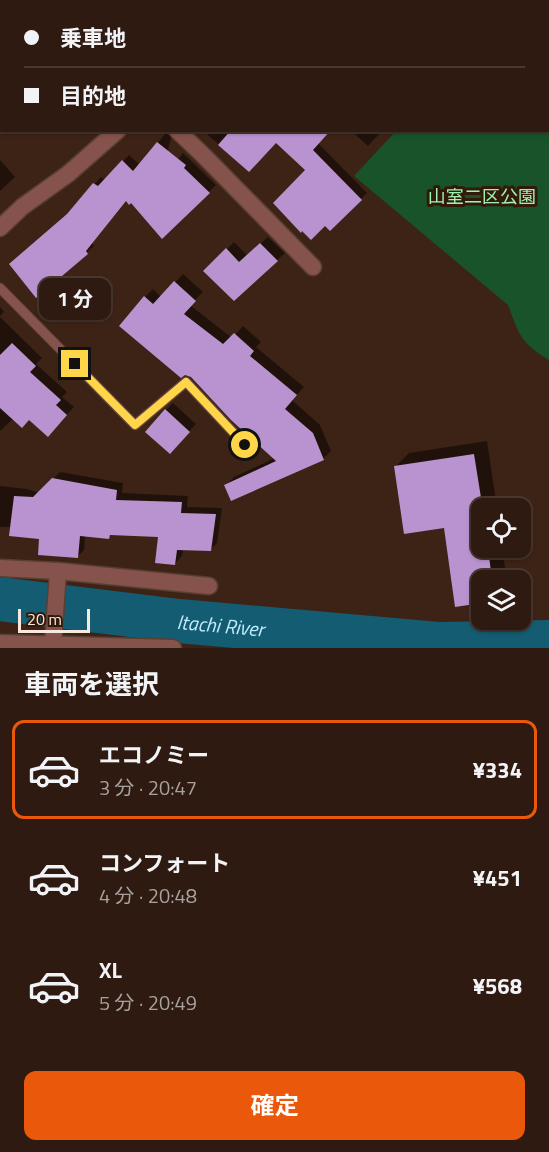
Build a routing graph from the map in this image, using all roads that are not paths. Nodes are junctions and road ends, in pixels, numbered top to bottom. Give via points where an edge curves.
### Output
1 (116, 132) edge
2 (179, 132) edge
3 (0, 228) edge
4 (313, 267) dead end
5 (0, 288) edge
6 (245, 445) dead end
7 (0, 568) edge
8 (58, 571) junction
9 (209, 586) dead end
10 (53, 644) junction
11 (3, 645) edge
12 (173, 648) edge

1 - 3 street
2 - 4 street
5 - 6 lane via 135,425 186,382
7 - 8 street
8 - 9 street
8 - 10 street
10 - 11 street
10 - 12 street

